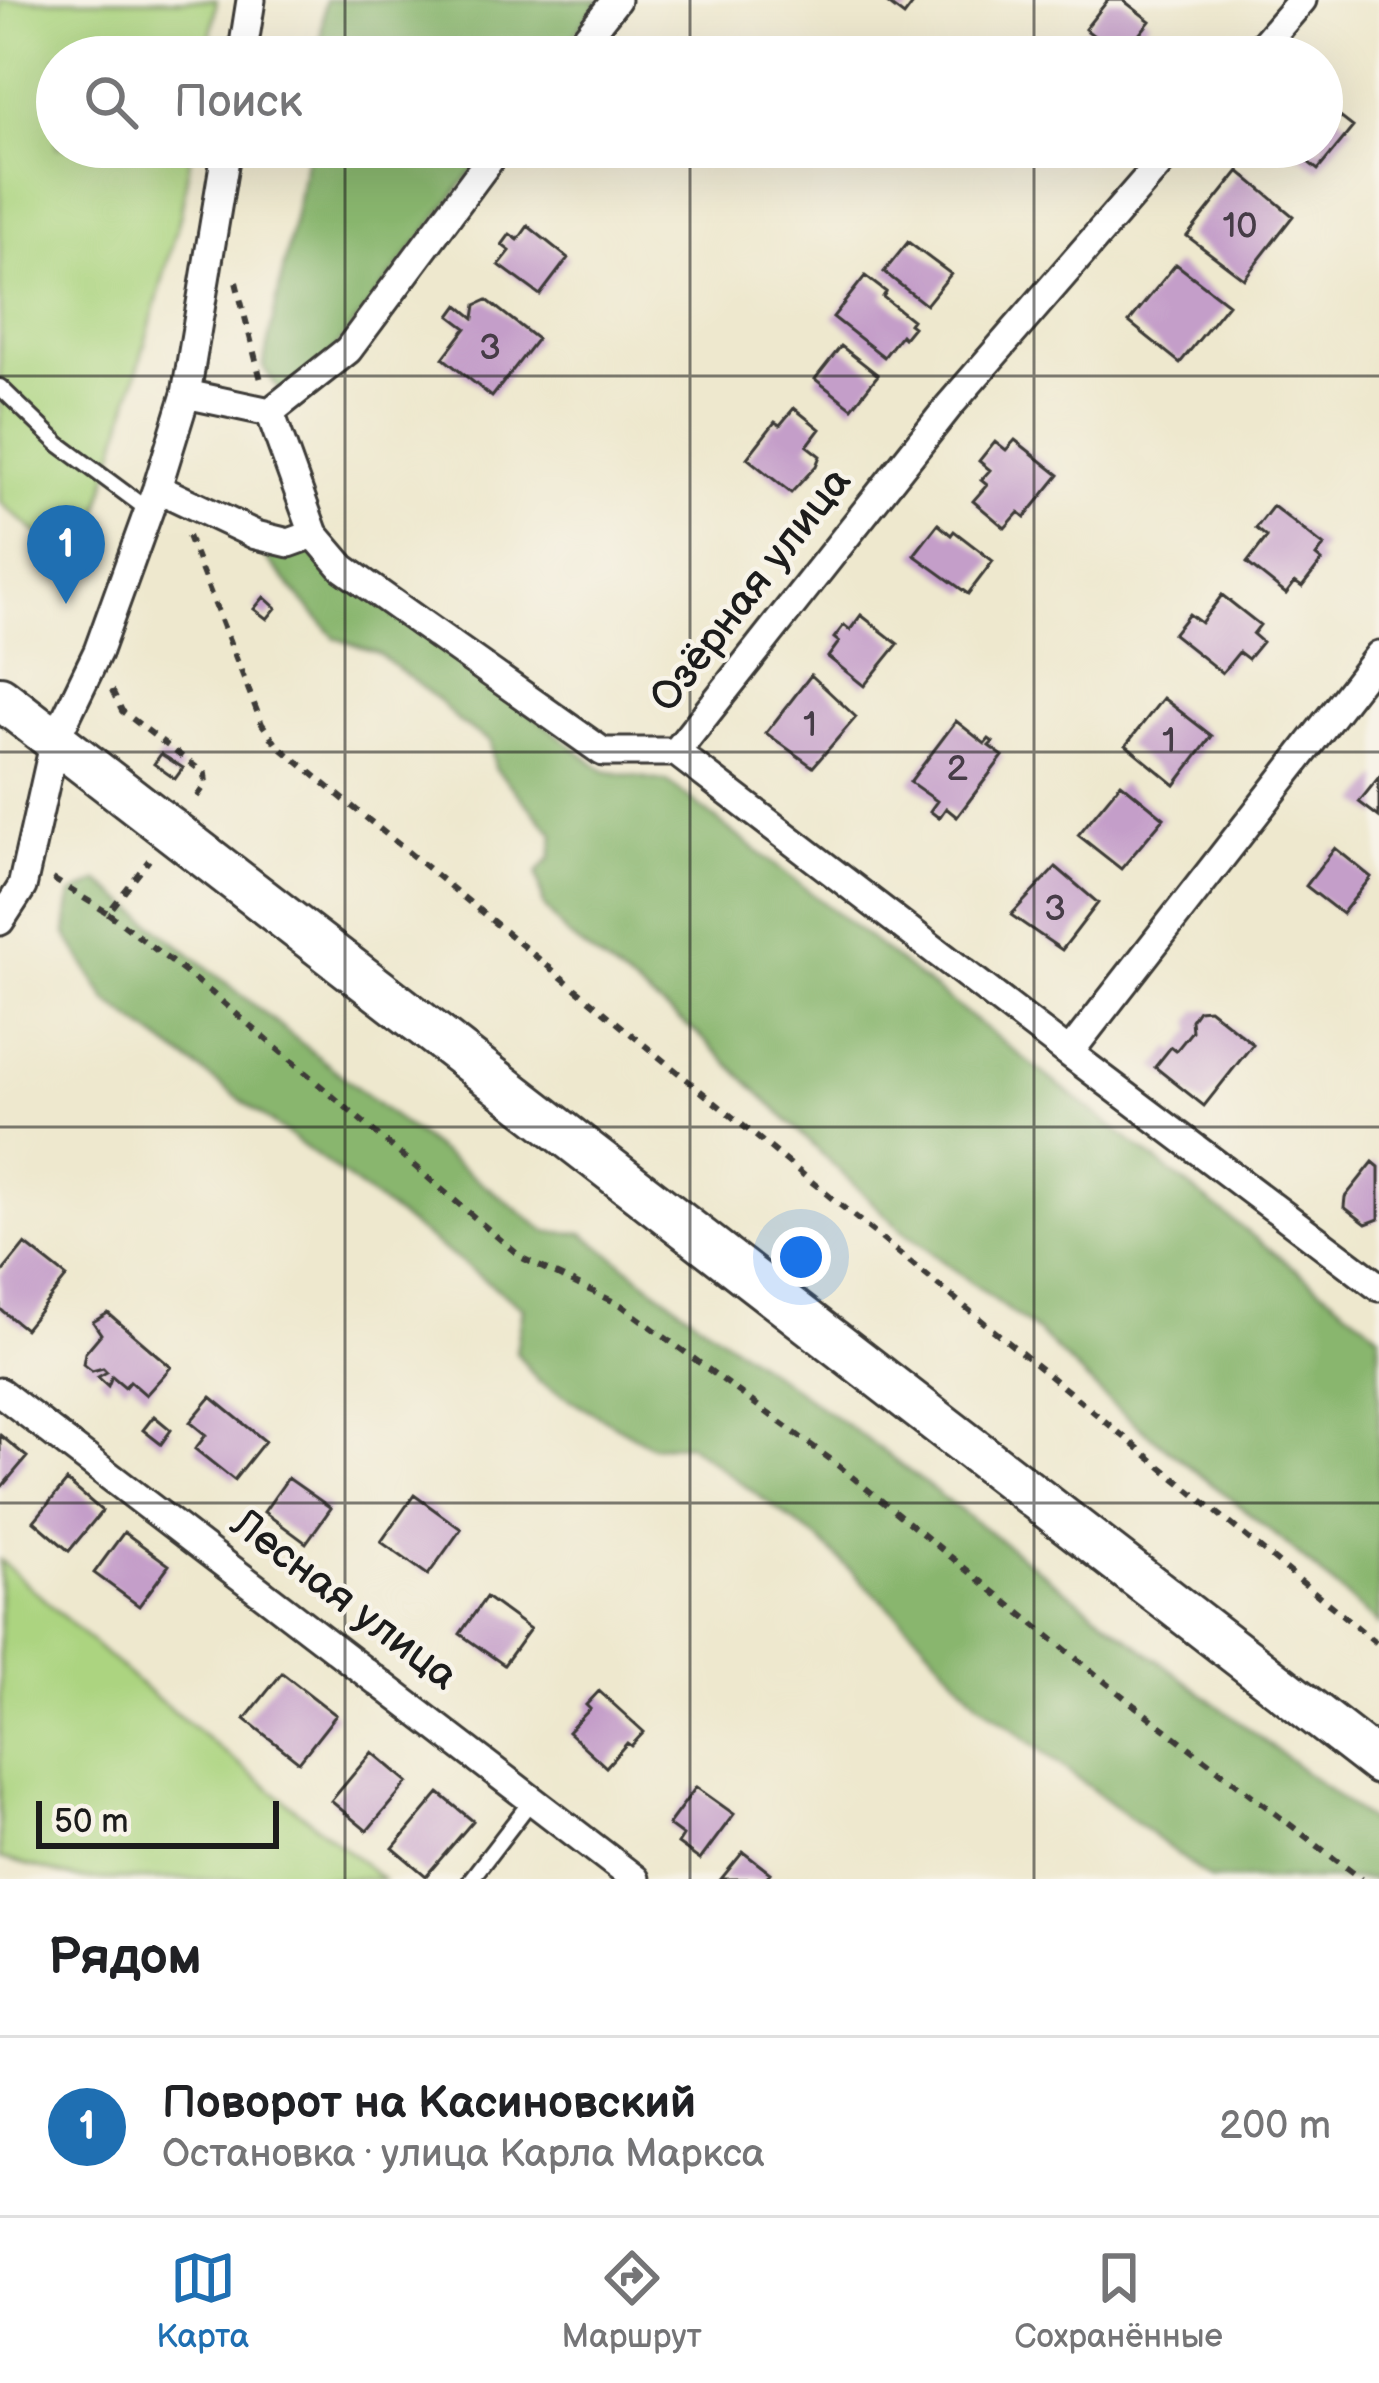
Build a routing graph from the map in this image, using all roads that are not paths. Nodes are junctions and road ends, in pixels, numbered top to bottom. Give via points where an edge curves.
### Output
1 (251, 0) edge
2 (616, 0) edge
3 (1302, 0) edge
4 (245, 36) edge
5 (588, 36) edge
6 (1270, 36) edge
7 (224, 168) edge
8 (483, 168) edge
9 (1156, 168) edge
10 (0, 387) edge
11 (186, 394) junction
12 (270, 412) junction
13 (159, 498) junction
14 (314, 534) junction
15 (1379, 655) edge
16 (0, 698) edge
17 (55, 740) junction
18 (676, 752) junction
19 (0, 921) edge
20 (1069, 1053) junction
21 (1379, 1287) edge
22 (0, 1391) edge
23 (1379, 1763) edge
24 (534, 1798) junction
25 (471, 1879) edge
26 (635, 1879) edge

1 - 4 street
2 - 5 street
3 - 6 street
7 - 11 street
8 - 12 street via 348,350
9 - 18 street, Озёрная улица via 949,406
10 - 13 lane via 59,444
11 - 12 street
11 - 13 street
12 - 14 street, Озёрная улица
13 - 14 street via 289,543
13 - 17 street
14 - 18 street, Озёрная улица via 343,568 603,752
15 - 20 street
16 - 17 main road
17 - 19 street via 25,875
17 - 23 main road
18 - 20 street
20 - 21 street
22 - 24 street, Лесная улица
24 - 25 lane
24 - 26 street, Лесная улица

